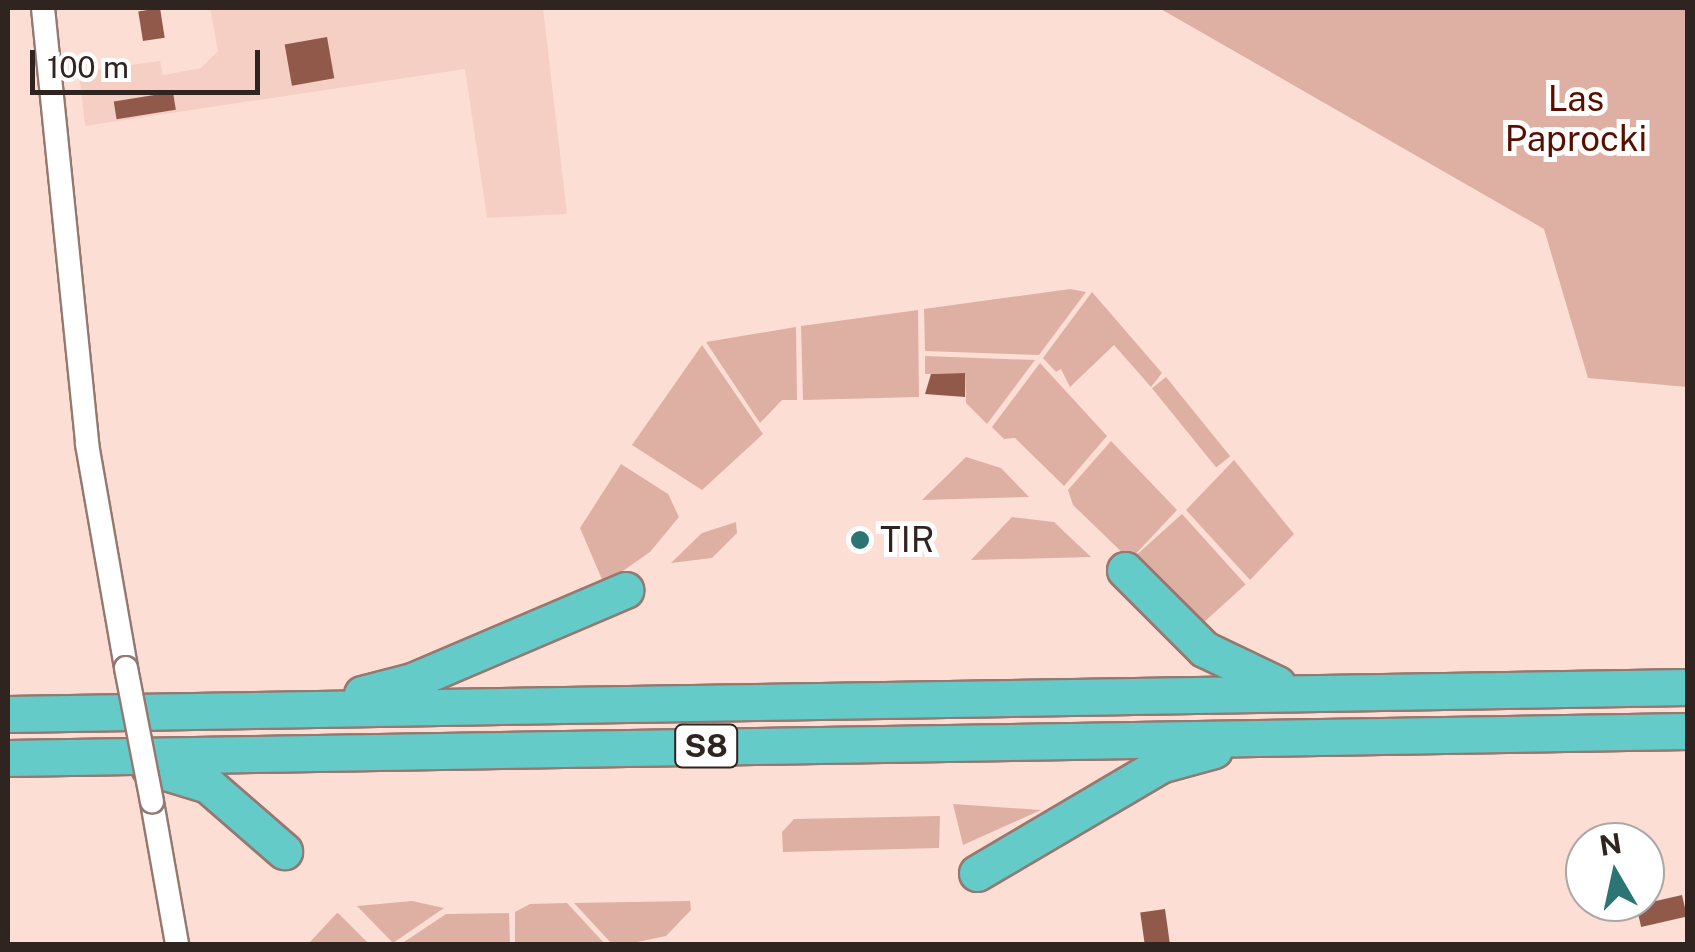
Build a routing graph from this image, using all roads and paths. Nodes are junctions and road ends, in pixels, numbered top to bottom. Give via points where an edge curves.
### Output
1 (43, 8) edge
2 (1125, 570) dead end
3 (625, 590) dead end
4 (1688, 687) edge
5 (1297, 690) junction
6 (298, 710) junction
7 (8, 714) edge
8 (1688, 731) edge
9 (1314, 734) junction
10 (99, 756) junction
11 (8, 758) edge
12 (284, 850) dead end
13 (977, 873) dead end
14 (178, 944) edge

1 - 14 street, bridge via 86,444
2 - 5 highway via 1204,650 1242,673
3 - 6 highway via 412,681
4 - 5 highway, S8
5 - 6 highway, S8
6 - 7 highway, S8
8 - 9 highway, S8
9 - 10 highway, S8
9 - 13 highway via 1160,765
10 - 11 highway, S8
10 - 12 highway via 208,785

